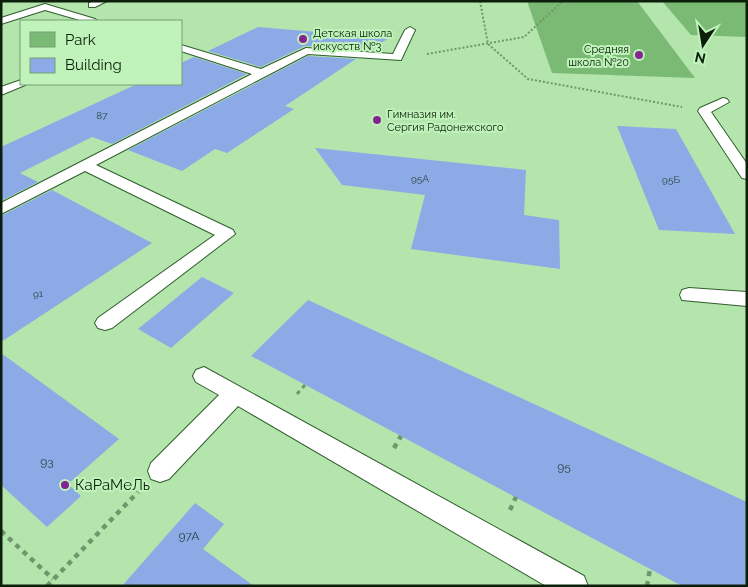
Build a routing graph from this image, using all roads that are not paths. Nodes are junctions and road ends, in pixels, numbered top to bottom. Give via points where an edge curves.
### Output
1 (103, 1) edge
2 (92, 5) dead end
3 (89, 20) edge
4 (1, 21) edge
5 (410, 30) dead end
6 (182, 48) edge
7 (262, 73) junction
8 (20, 83) edge
9 (1, 91) edge
10 (723, 102) dead end
11 (85, 165) junction
12 (746, 173) edge
13 (1, 209) edge
14 (690, 295) dead end
15 (747, 299) edge
16 (106, 323) dead end
17 (204, 376) dead end
18 (235, 394) junction
19 (160, 471) road end
20 (572, 585) edge

1 - 2 lane
3 - 4 lane via 45,7
5 - 7 lane via 397,58 306,51
6 - 7 lane
7 - 11 lane
8 - 9 lane
10 - 12 lane via 704,111
11 - 13 lane
11 - 16 lane via 227,234
14 - 15 lane
17 - 18 lane
18 - 19 lane
18 - 20 lane

